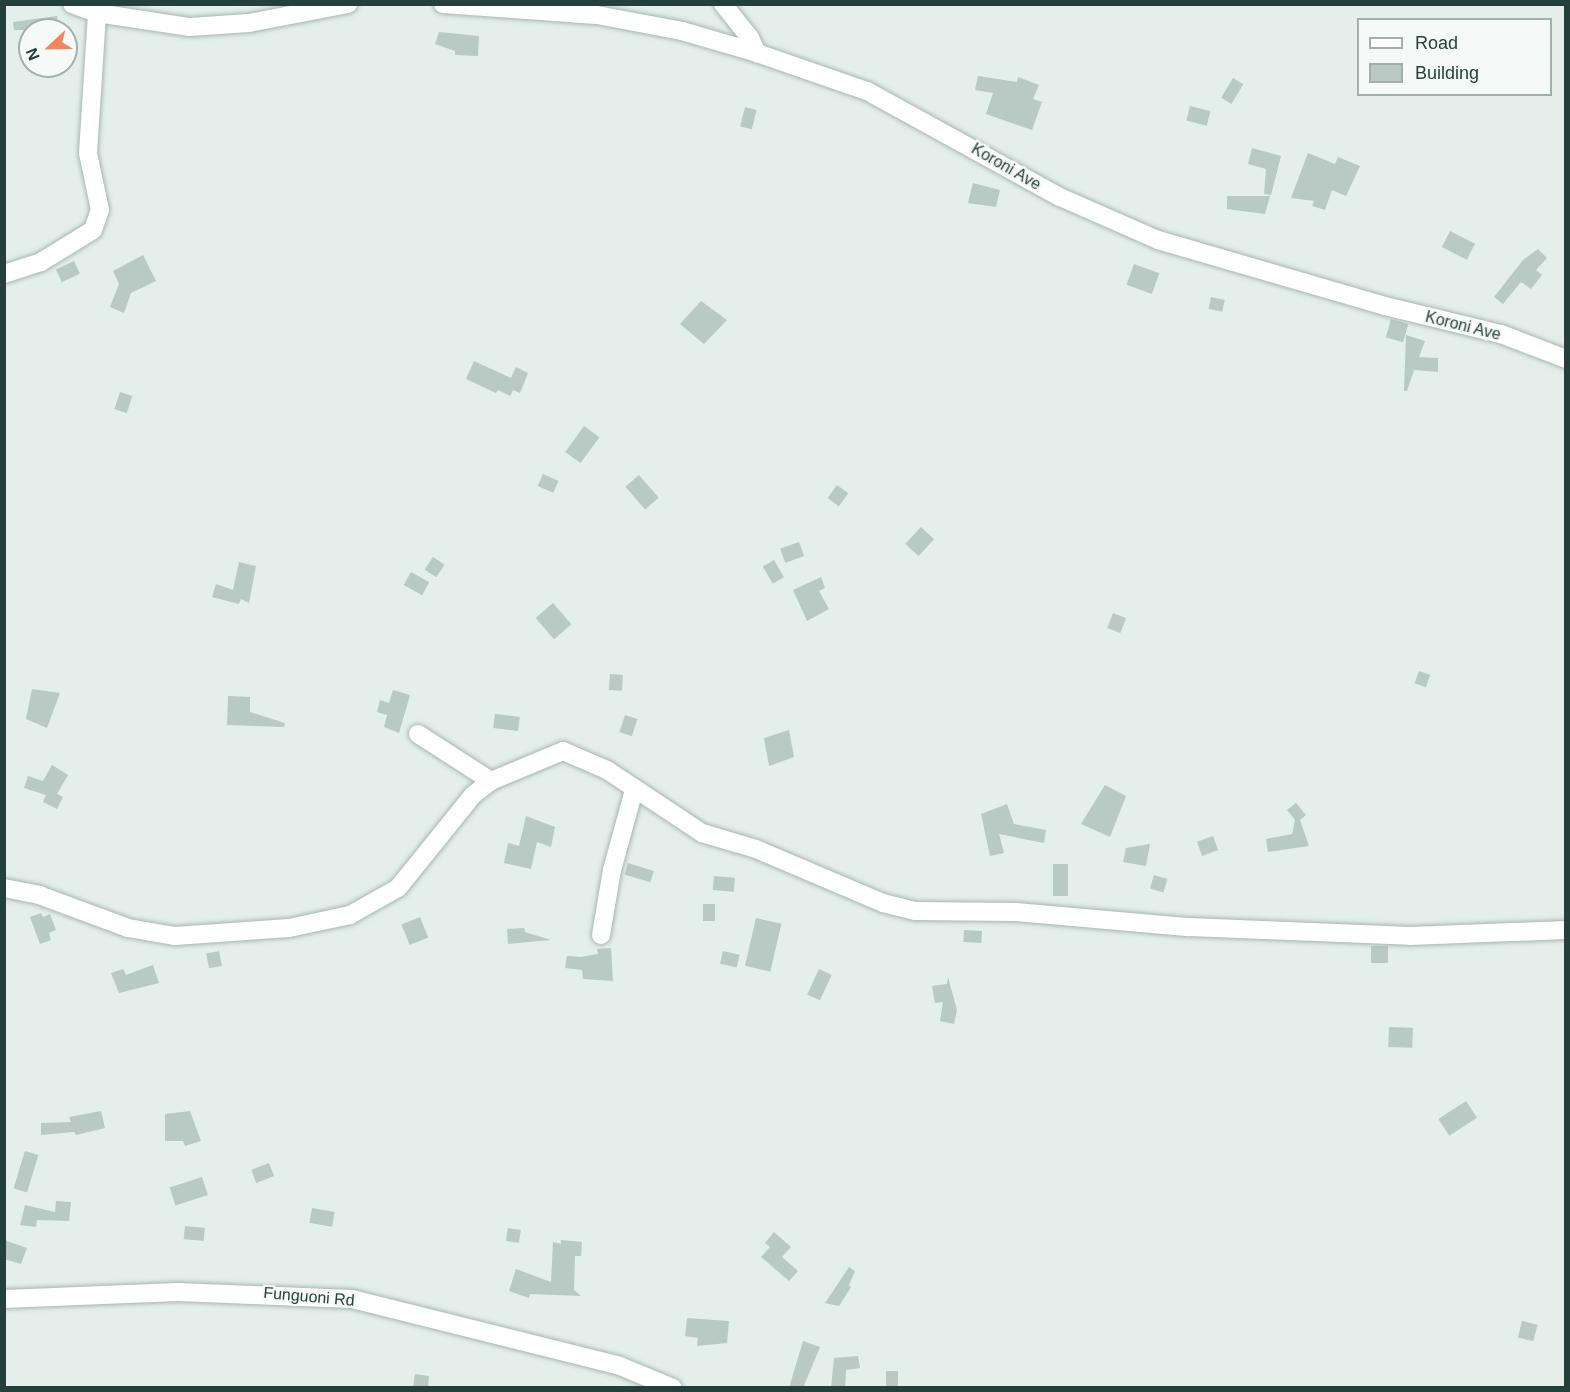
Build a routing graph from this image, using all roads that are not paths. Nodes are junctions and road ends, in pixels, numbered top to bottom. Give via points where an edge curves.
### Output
1 (72, 4) edge
2 (348, 4) edge
3 (443, 4) edge
4 (723, 4) edge
5 (97, 13) junction
6 (757, 53) junction
7 (4, 274) edge
8 (1566, 359) edge
9 (418, 734) dead end
10 (491, 781) junction
11 (634, 789) junction
12 (4, 888) edge
13 (1566, 930) edge
14 (601, 935) dead end
15 (4, 1299) edge
16 (673, 1388) edge

1 - 5 street
2 - 5 street via 220,27 167,25
3 - 6 street, Koroni Ave via 597,15 682,31
4 - 6 street
5 - 7 street via 88,153 100,210 93,230 41,262
6 - 8 street, Koroni Ave via 867,91 1060,197 1158,240 1385,306 1510,337
9 - 10 street
10 - 11 street via 563,751 607,770
10 - 12 street via 460,807 398,888 350,915 311,925 176,936 128,928 39,895
11 - 13 street via 702,833 756,849 883,903 915,911 1016,912 1189,927 1410,936
11 - 14 street via 612,870
15 - 16 street, Funguoni Rd via 178,1292 352,1299 620,1366

